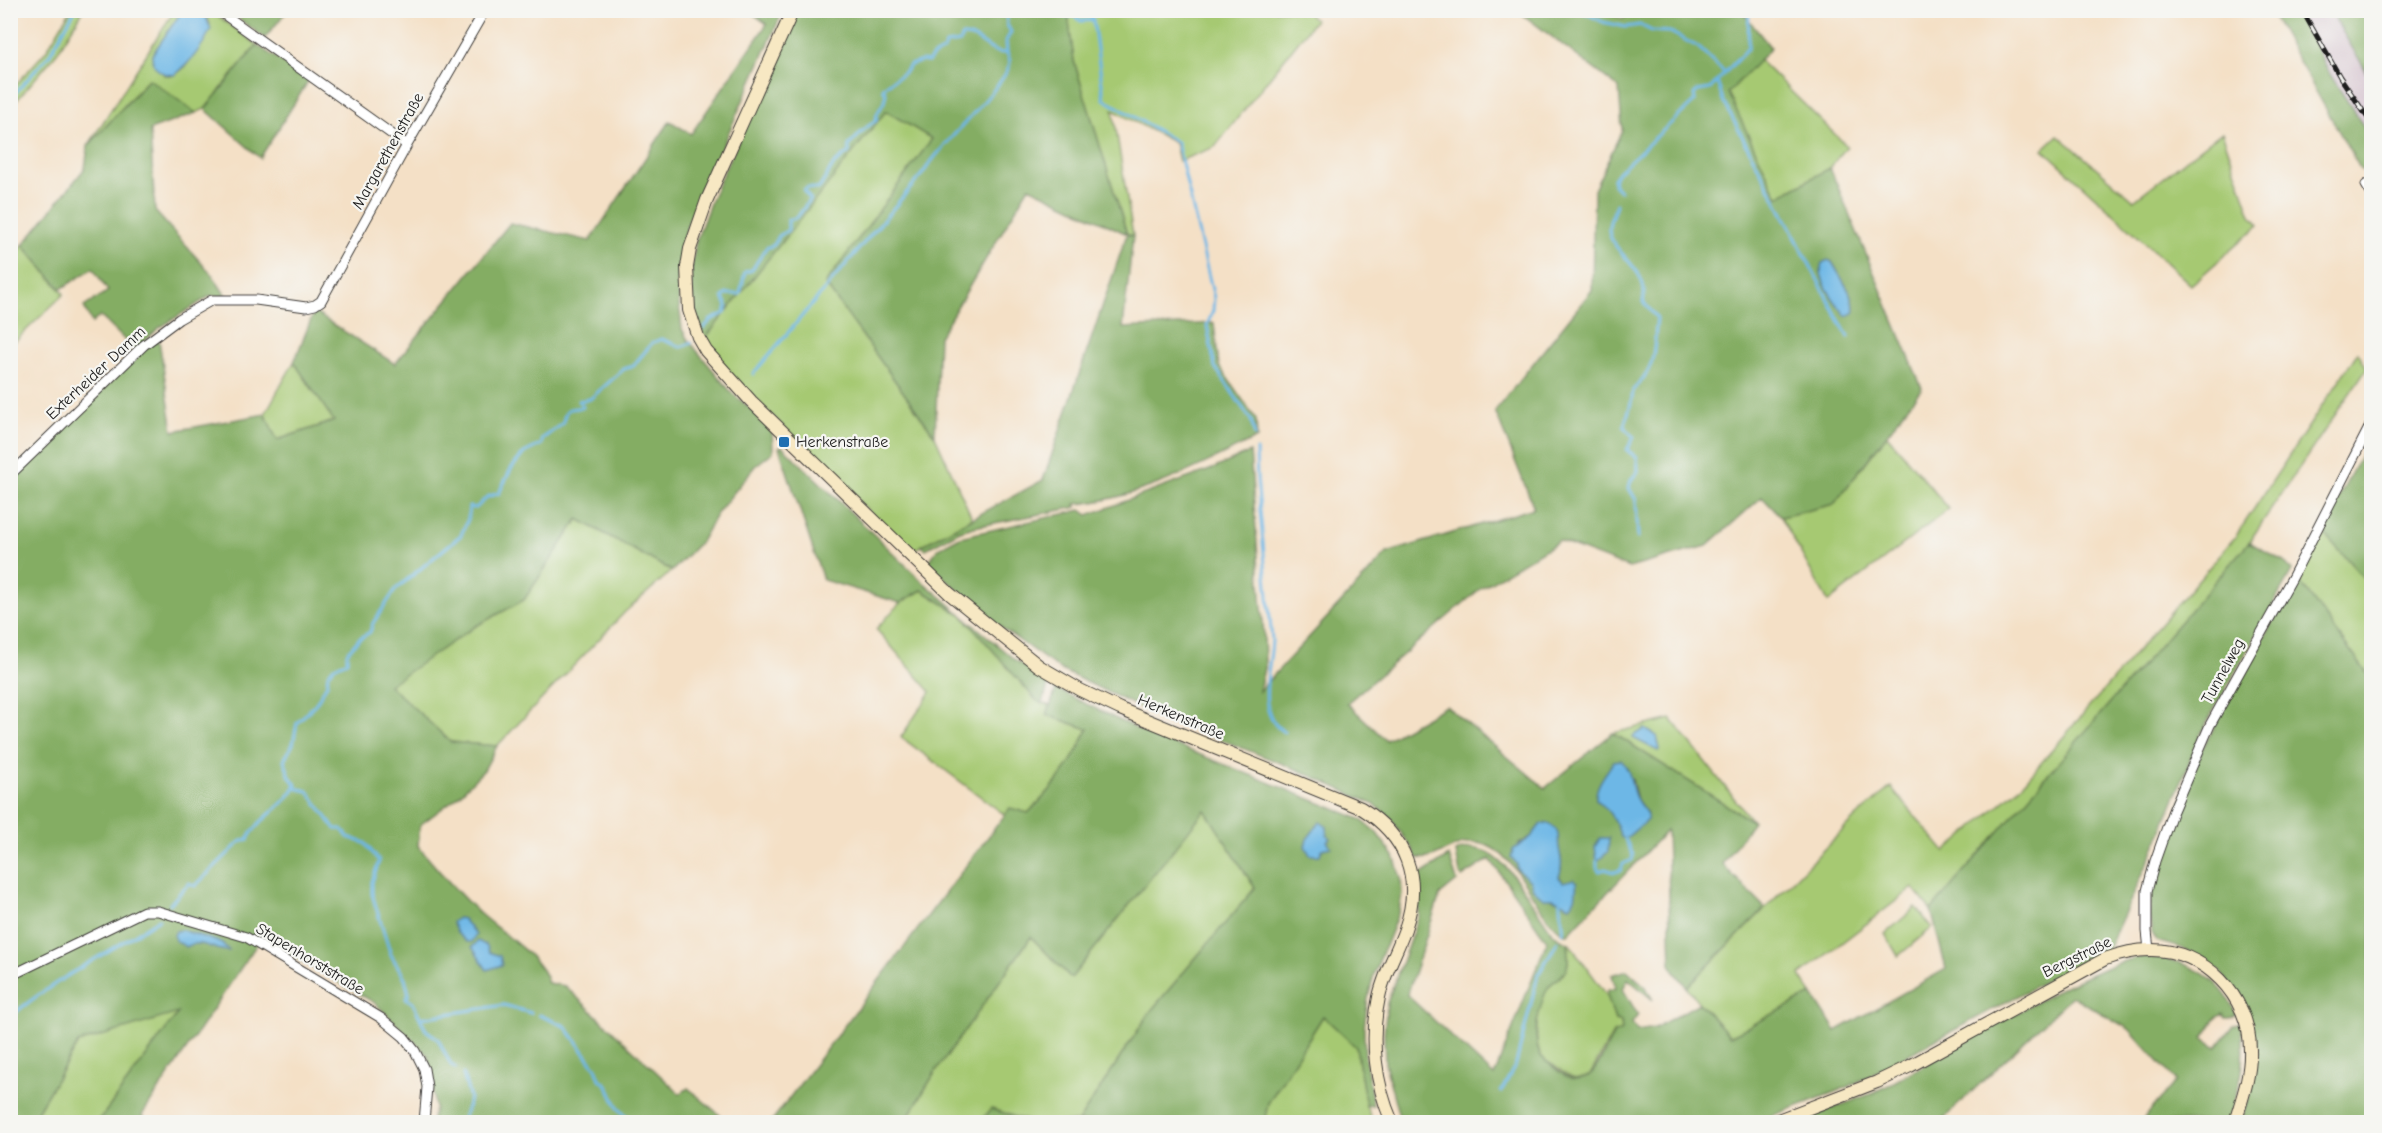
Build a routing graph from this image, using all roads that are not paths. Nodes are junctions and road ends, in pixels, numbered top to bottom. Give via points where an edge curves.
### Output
1 (218, 10) edge
2 (485, 10) edge
3 (793, 10) edge
4 (407, 145) junction
5 (2372, 181) edge
6 (2372, 195) edge
7 (315, 305) joint
8 (2372, 422) edge
9 (10, 476) edge
10 (2150, 950) junction
11 (10, 976) edge
12 (424, 1122) edge
13 (1392, 1122) edge
14 (1773, 1122) edge
15 (2235, 1122) edge

1 - 4 street
2 - 4 street, Margarethenstraße
3 - 13 main road, Herkenstraße via 696,228 687,267 687,287 698,337 714,362 751,401 950,594 1039,666 1120,710 1361,808 1389,830 1406,859 1413,892 1405,930 1385,977 1376,1018 1377,1072
4 - 7 street, Margarethenstraße via 326,294
5 - 6 street via 2366,185
7 - 9 street, Exterheider Damm via 306,308 262,300 212,300 144,345
8 - 10 street, Tunnelweg via 2292,578 2210,725 2172,813 2147,891
10 - 14 main road, Bergstraße via 2104,959 1910,1066
10 - 15 main road, Bergstraße via 2184,956 2210,970 2241,1008 2250,1038 2250,1062
11 - 12 street, Stapenhorststraße via 144,911 158,911 246,937 381,1018 404,1037 424,1069

